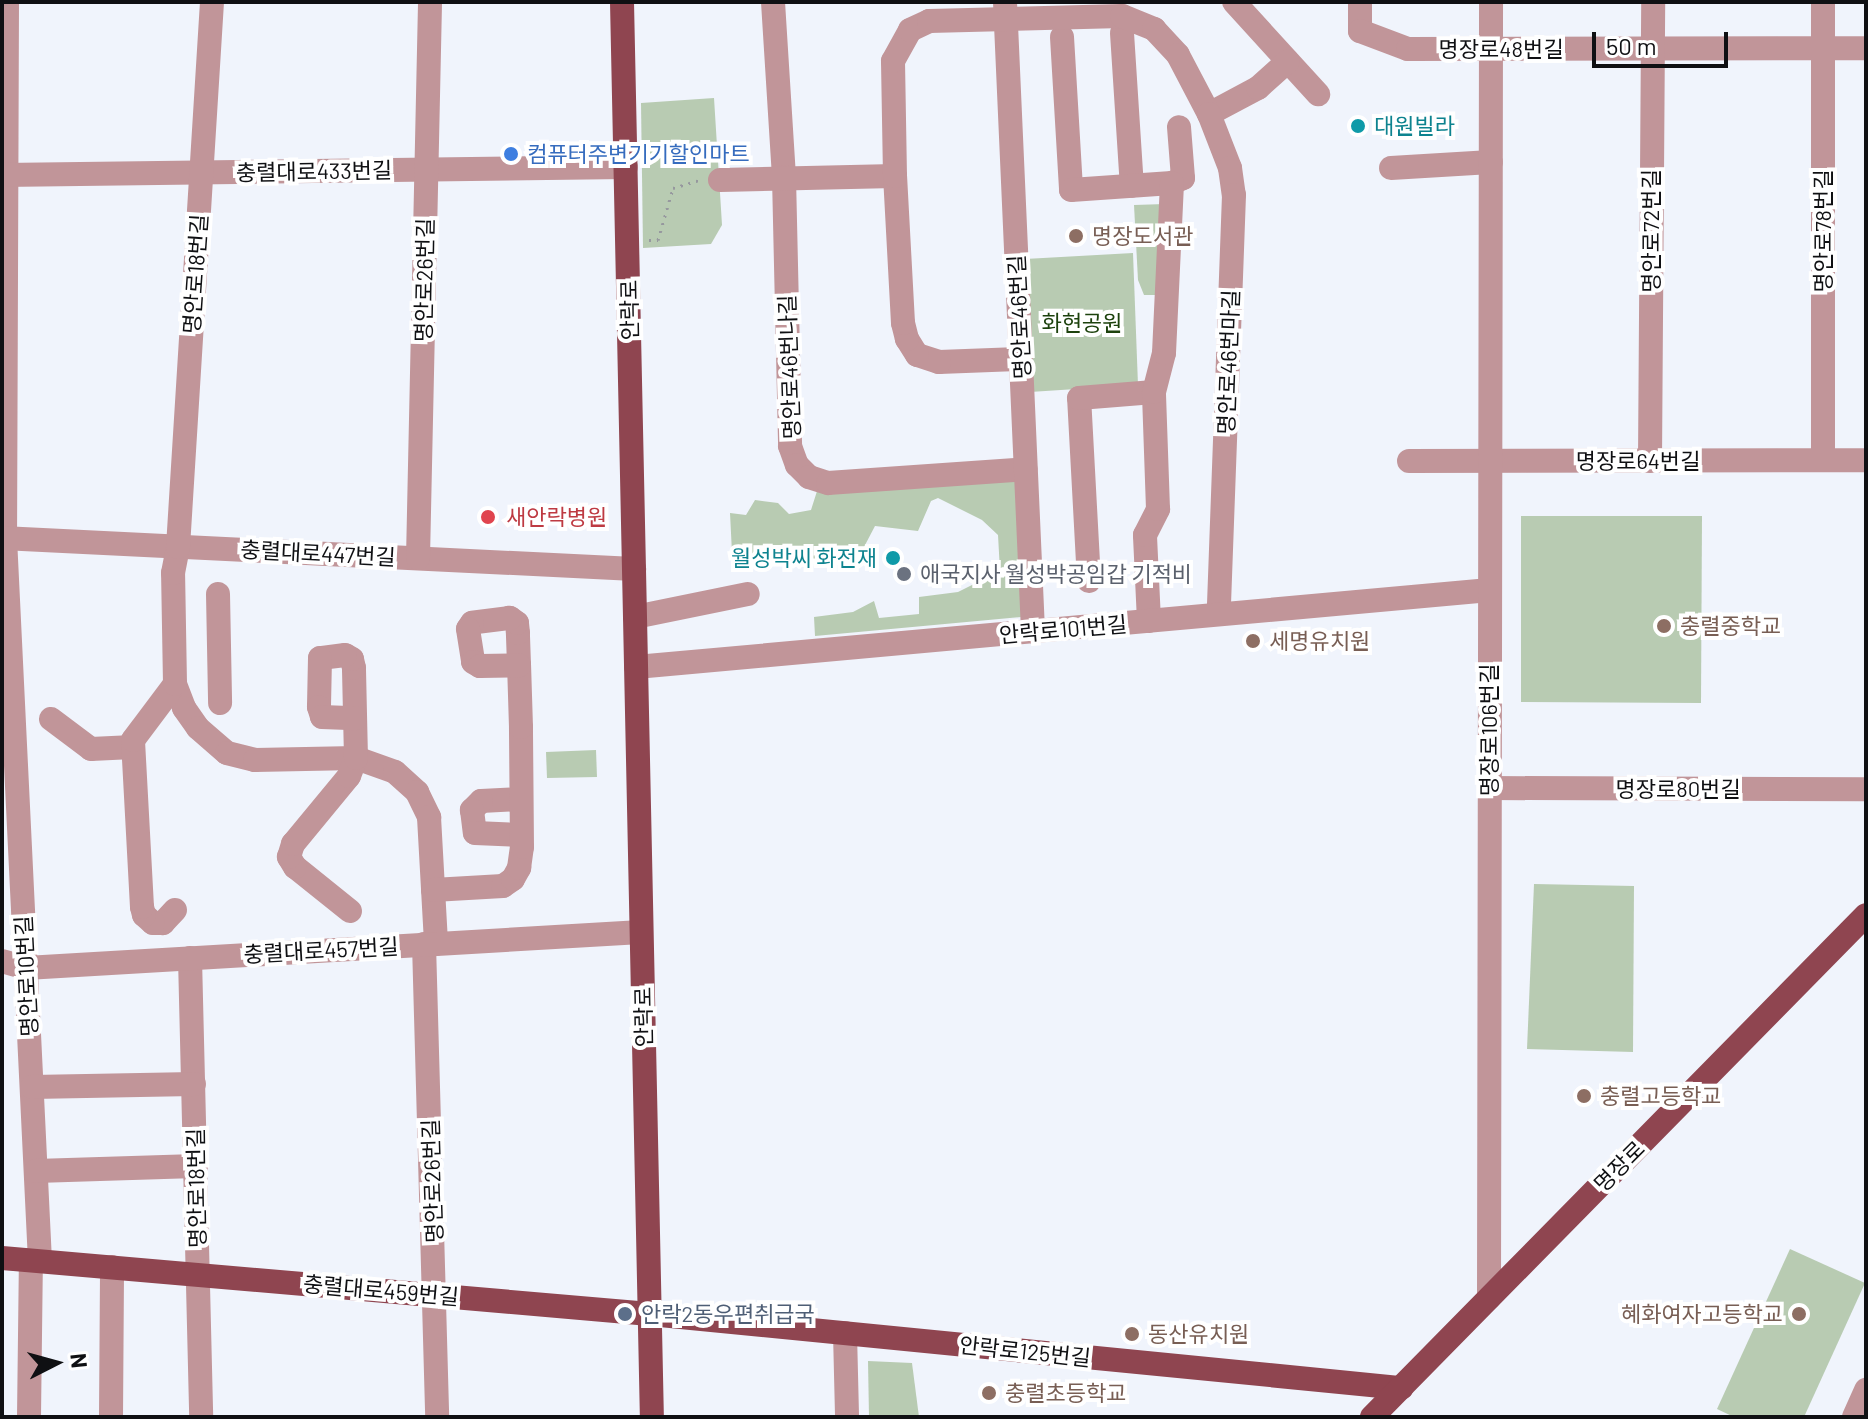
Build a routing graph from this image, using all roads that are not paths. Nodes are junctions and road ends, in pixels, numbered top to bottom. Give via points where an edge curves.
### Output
1 (7, 2) edge
2 (212, 2) edge
3 (430, 2) edge
4 (622, 2) edge
5 (773, 2) edge
6 (1234, 2) edge
7 (1360, 2) edge
8 (1491, 2) edge
9 (1653, 2) edge
10 (1823, 2) edge
11 (1005, 11) edge
12 (1122, 33) dead end
13 (1062, 37) dead end
14 (1823, 48) junction
15 (1866, 48) edge
16 (1491, 49) junction
17 (1653, 49) junction
18 (1288, 61) junction
19 (1318, 94) dead end
20 (1209, 114) junction
21 (1179, 127) dead end
22 (1491, 162) junction
23 (626, 167) junction
24 (1391, 168) dead end
25 (426, 169) junction
26 (202, 173) junction
27 (3, 175) edge
28 (895, 176) junction
29 (784, 177) junction
30 (720, 180) road end
31 (1172, 183) junction
32 (1132, 186) junction
33 (1021, 359) junction
34 (1154, 392) junction
35 (1823, 460) junction
36 (1866, 460) edge
37 (1409, 461) dead end
38 (1490, 461) junction
39 (1650, 461) junction
40 (1026, 469) junction
41 (4, 538) edge
42 (178, 547) junction
43 (418, 558) junction
44 (634, 569) junction
45 (1089, 581) dead end
46 (1490, 590) junction
47 (218, 594) dead end
48 (748, 594) dead end
49 (1219, 614) junction
50 (635, 617) junction
51 (1149, 621) junction
52 (1033, 631) junction
53 (219, 651) junction
54 (175, 652) junction
55 (519, 665) dead end
56 (636, 667) junction
57 (175, 684) junction
58 (220, 703) dead end
59 (355, 718) dead end
60 (51, 719) dead end
61 (133, 747) junction
62 (356, 758) junction
63 (1489, 788) junction
64 (1866, 789) edge
65 (521, 799) junction
66 (521, 835) junction
67 (433, 890) junction
68 (175, 910) dead end
69 (350, 911) dead end
70 (1866, 915) edge
71 (641, 932) junction
72 (430, 944) junction
73 (190, 958) junction
74 (2, 961) edge
75 (26, 968) junction
76 (194, 1084) junction
77 (32, 1087) junction
78 (196, 1166) junction
79 (36, 1171) junction
80 (2, 1258) edge
81 (35, 1260) junction
82 (112, 1267) junction
83 (198, 1274) junction
84 (435, 1295) junction
85 (1489, 1298) junction
86 (650, 1314) junction
87 (845, 1333) junction
88 (1401, 1388) junction
89 (1866, 1390) edge
90 (29, 1417) edge
91 (111, 1417) edge
92 (201, 1417) edge
93 (437, 1417) edge
94 (652, 1417) edge
95 (847, 1417) edge
96 (1372, 1417) edge
97 (1854, 1417) edge

1 - 27 street, 명안로10번길
2 - 26 street, 명안로18번길
3 - 25 street, 명안로26번길
4 - 23 main road, 안락로
5 - 29 street, 명안로46번나길
6 - 18 street
7 - 16 street, 명장로48번길 via 1360,31 1408,49
8 - 16 street, 명장로106번길
9 - 17 street, 명안로72번길
10 - 14 street, 명안로78번길
11 - 20 street, 명안로46번마길 via 1122,16 1154,29 1178,55
11 - 28 street, 명안로46번마길 via 929,21 901,41 893,61
11 - 33 street, 명안로46번길
12 - 32 street
13 - 32 street via 1071,190
14 - 15 street, 명장로48번길
14 - 17 street, 명장로48번길
14 - 35 street, 명안로78번길
16 - 17 street, 명장로48번길
16 - 22 street, 명장로106번길
17 - 39 street, 명안로72번길
18 - 19 street
18 - 20 street via 1258,88
20 - 49 street, 명안로46번마길 via 1230,168 1234,195
21 - 31 street via 1183,178
22 - 24 street
22 - 38 street, 명장로106번길
23 - 25 street, 충렬대로433번길
23 - 44 main road, 안락로
25 - 26 street, 충렬대로433번길
25 - 43 street, 명안로26번길
26 - 27 street, 충렬대로433번길
26 - 42 street, 명안로18번길
27 - 41 street, 명안로10번길
28 - 29 street
28 - 33 street, 명안로46번마길 via 903,323 917,355 939,362
29 - 30 street
29 - 40 street, 명안로46번나길 via 790,446 797,465 809,477 828,483
31 - 32 street
31 - 34 street via 1164,353
33 - 40 street, 명안로46번길
34 - 45 street via 1079,398
34 - 51 street via 1158,509 1145,535
35 - 36 street, 명장로64번길
35 - 39 street, 명장로64번길
37 - 38 street, 명장로64번길
38 - 39 street, 명장로64번길
38 - 46 street, 명장로106번길
40 - 52 street, 명안로46번길
41 - 42 street, 충렬대로447번길
41 - 75 street, 명안로10번길
42 - 43 street, 충렬대로447번길
42 - 54 street, 명안로18번길 via 173,573
43 - 44 street, 충렬대로447번길
44 - 50 main road, 안락로
46 - 49 street, 안락로101번길
46 - 63 street, 명장로106번길
47 - 53 street
48 - 50 street
49 - 51 street, 안락로101번길
50 - 56 main road, 안락로
51 - 52 street, 안락로101번길
52 - 56 street, 안락로101번길
53 - 54 street
53 - 58 street
54 - 57 street, 명안로18번길
55 - 65 street
56 - 71 main road, 안락로
57 - 61 street
57 - 62 street via 198,728 227,753 255,760
59 - 62 street
60 - 61 street via 91,749
61 - 68 street via 144,915 163,923
62 - 67 street, 명안로26번길 via 395,772 417,792 429,817
62 - 69 street via 349,776 293,844 289,857
63 - 64 street, 명장로80번길
63 - 85 street, 명장로106번길
65 - 66 street
65 - 66 street via 481,801 472,810 475,833
66 - 67 street via 519,868 503,886
67 - 72 street, 명안로26번길
70 - 85 main road, 명장로
71 - 72 street, 충렬대로457번길
71 - 86 main road, 안락로
72 - 73 street, 충렬대로457번길
72 - 84 street, 명안로26번길
73 - 75 street, 충렬대로457번길
73 - 76 street, 명안로18번길
74 - 75 street, 충렬대로457번길
75 - 77 street, 명안로10번길
76 - 77 street
76 - 78 street, 명안로18번길
77 - 79 street, 명안로10번길
78 - 79 street
78 - 83 street, 명안로18번길
79 - 81 street, 명안로10번길
80 - 81 main road, 충렬대로459번길
81 - 82 main road, 충렬대로459번길
81 - 90 street
82 - 83 main road, 충렬대로459번길
82 - 91 street
83 - 84 main road, 충렬대로459번길
83 - 92 street, 명안로18번길
84 - 86 main road, 충렬대로459번길
84 - 93 street, 명안로26번길
85 - 88 main road, 명장로
86 - 87 main road, 안락로125번길
86 - 94 main road, 안락로
87 - 88 main road, 안락로125번길
87 - 95 street
88 - 96 main road, 명장로
89 - 97 street

